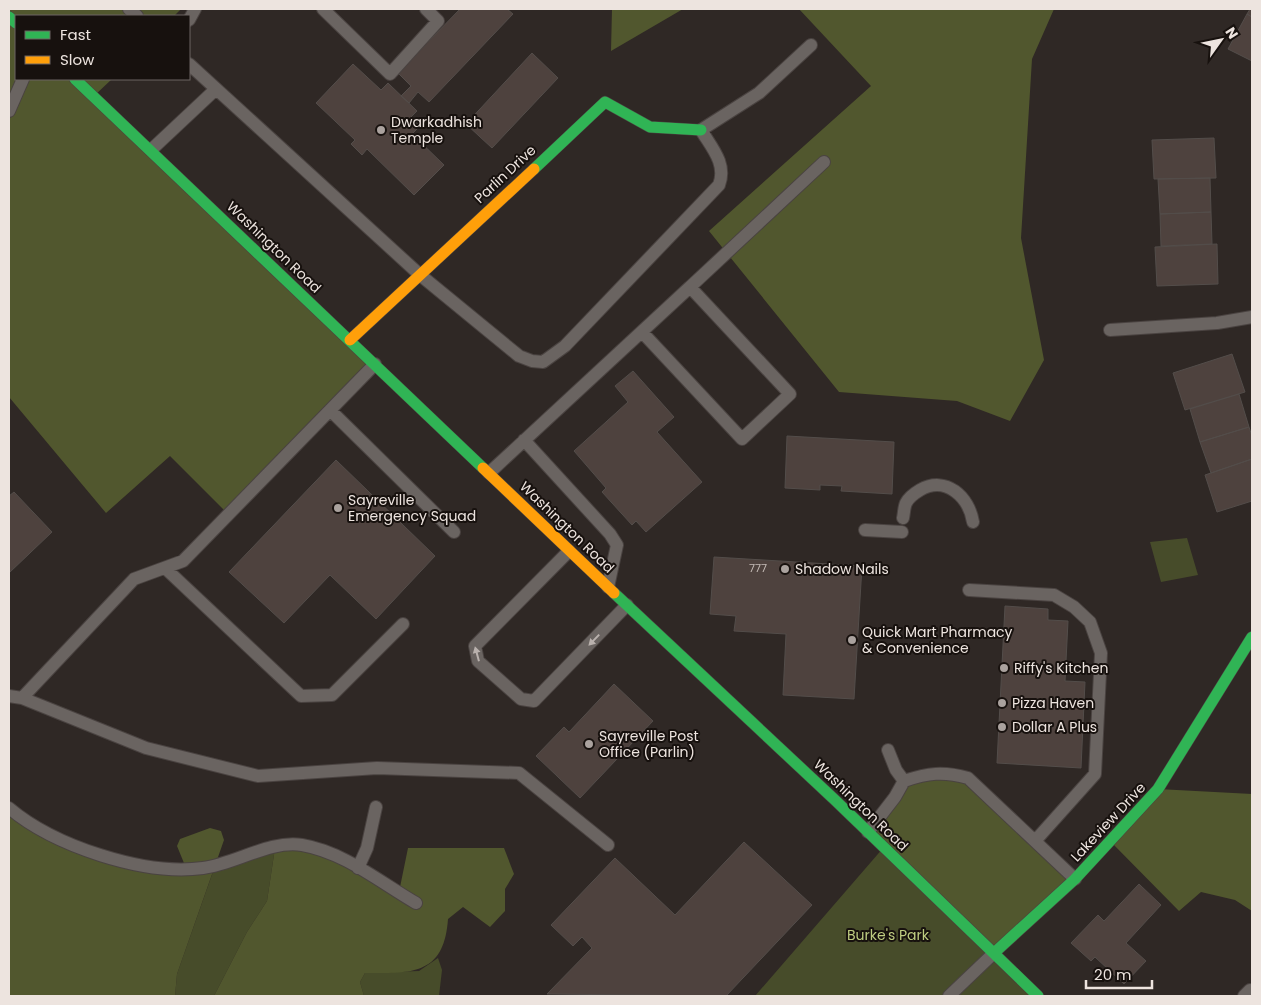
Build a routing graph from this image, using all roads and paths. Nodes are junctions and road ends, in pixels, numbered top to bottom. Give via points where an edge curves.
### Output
1 (323, 9) edge
2 (426, 9) edge
3 (811, 45) dead end
4 (190, 65) edge
5 (22, 80) edge
6 (76, 80) edge
7 (216, 89) junction
8 (9, 111) edge
9 (701, 130) junction
10 (150, 150) junction
11 (824, 162) dead end
12 (419, 274) junction
13 (690, 287) junction
14 (1252, 317) edge
15 (1110, 330) dead end
16 (642, 332) junction
17 (350, 340) junction
18 (375, 364) junction
19 (330, 410) junction
20 (524, 440) junction
21 (489, 473) junction
22 (903, 518) dead end
23 (973, 522) dead end
24 (865, 530) dead end
25 (454, 532) dead end
26 (902, 532) dead end
27 (569, 551) junction
28 (165, 568) junction
29 (608, 587) junction
30 (969, 590) dead end
31 (627, 605) junction
32 (403, 624) dead end
33 (1252, 637) edge
34 (15, 697) edge
35 (888, 750) dead end
36 (904, 781) junction
37 (376, 807) dead end
38 (9, 808) edge
39 (868, 832) junction
40 (1035, 841) junction
41 (608, 845) dead end
42 (358, 868) junction
43 (1075, 879) junction
44 (416, 903) dead end
45 (994, 953) junction
46 (948, 996) edge
47 (1038, 996) edge

1 - 2 lane via 390,74 438,21
3 - 9 lane via 759,93
4 - 7 lane
5 - 8 lane
6 - 10 main road, Washington Road
7 - 10 lane
7 - 12 lane
9 - 12 main road, Parlin Drive via 650,128 605,102
9 - 12 lane via 720,162 723,174 719,185 565,346 543,362 532,362 519,356
10 - 17 main road, Washington Road
11 - 13 lane
12 - 17 main road, Parlin Drive
13 - 16 lane
13 - 16 lane via 790,394 742,439
14 - 15 lane
16 - 20 lane
17 - 18 main road, Washington Road
18 - 19 lane
18 - 21 main road, Washington Road
19 - 25 lane
19 - 28 lane via 183,561
20 - 21 lane
20 - 29 lane via 617,545
21 - 27 main road, Washington Road
22 - 23 lane via 906,502 934,484 954,489 962,496 971,510
24 - 26 lane
27 - 29 main road, Washington Road
31 -> 27 lane via 534,701 521,699 478,661 474,646
28 - 32 lane via 302,696 332,695
28 - 34 lane via 134,579
29 - 31 main road, Washington Road
30 - 40 lane via 1054,595 1090,622 1101,653 1095,774
31 - 39 main road, Washington Road
33 - 43 main road, Lakeview Drive via 1158,789
34 - 41 lane via 146,748 258,776 377,768 519,772
35 - 36 lane
36 - 39 lane
36 - 40 lane via 931,772 968,778
37 - 42 lane via 367,848
38 - 42 lane via 46,832 76,846 148,867 203,868 281,846 302,845 343,859
39 - 45 main road, Washington Road
40 - 43 lane
42 - 44 lane
43 - 45 main road, Lakeview Drive
45 - 46 lane, Lakeview Drive
45 - 47 main road, Washington Road

